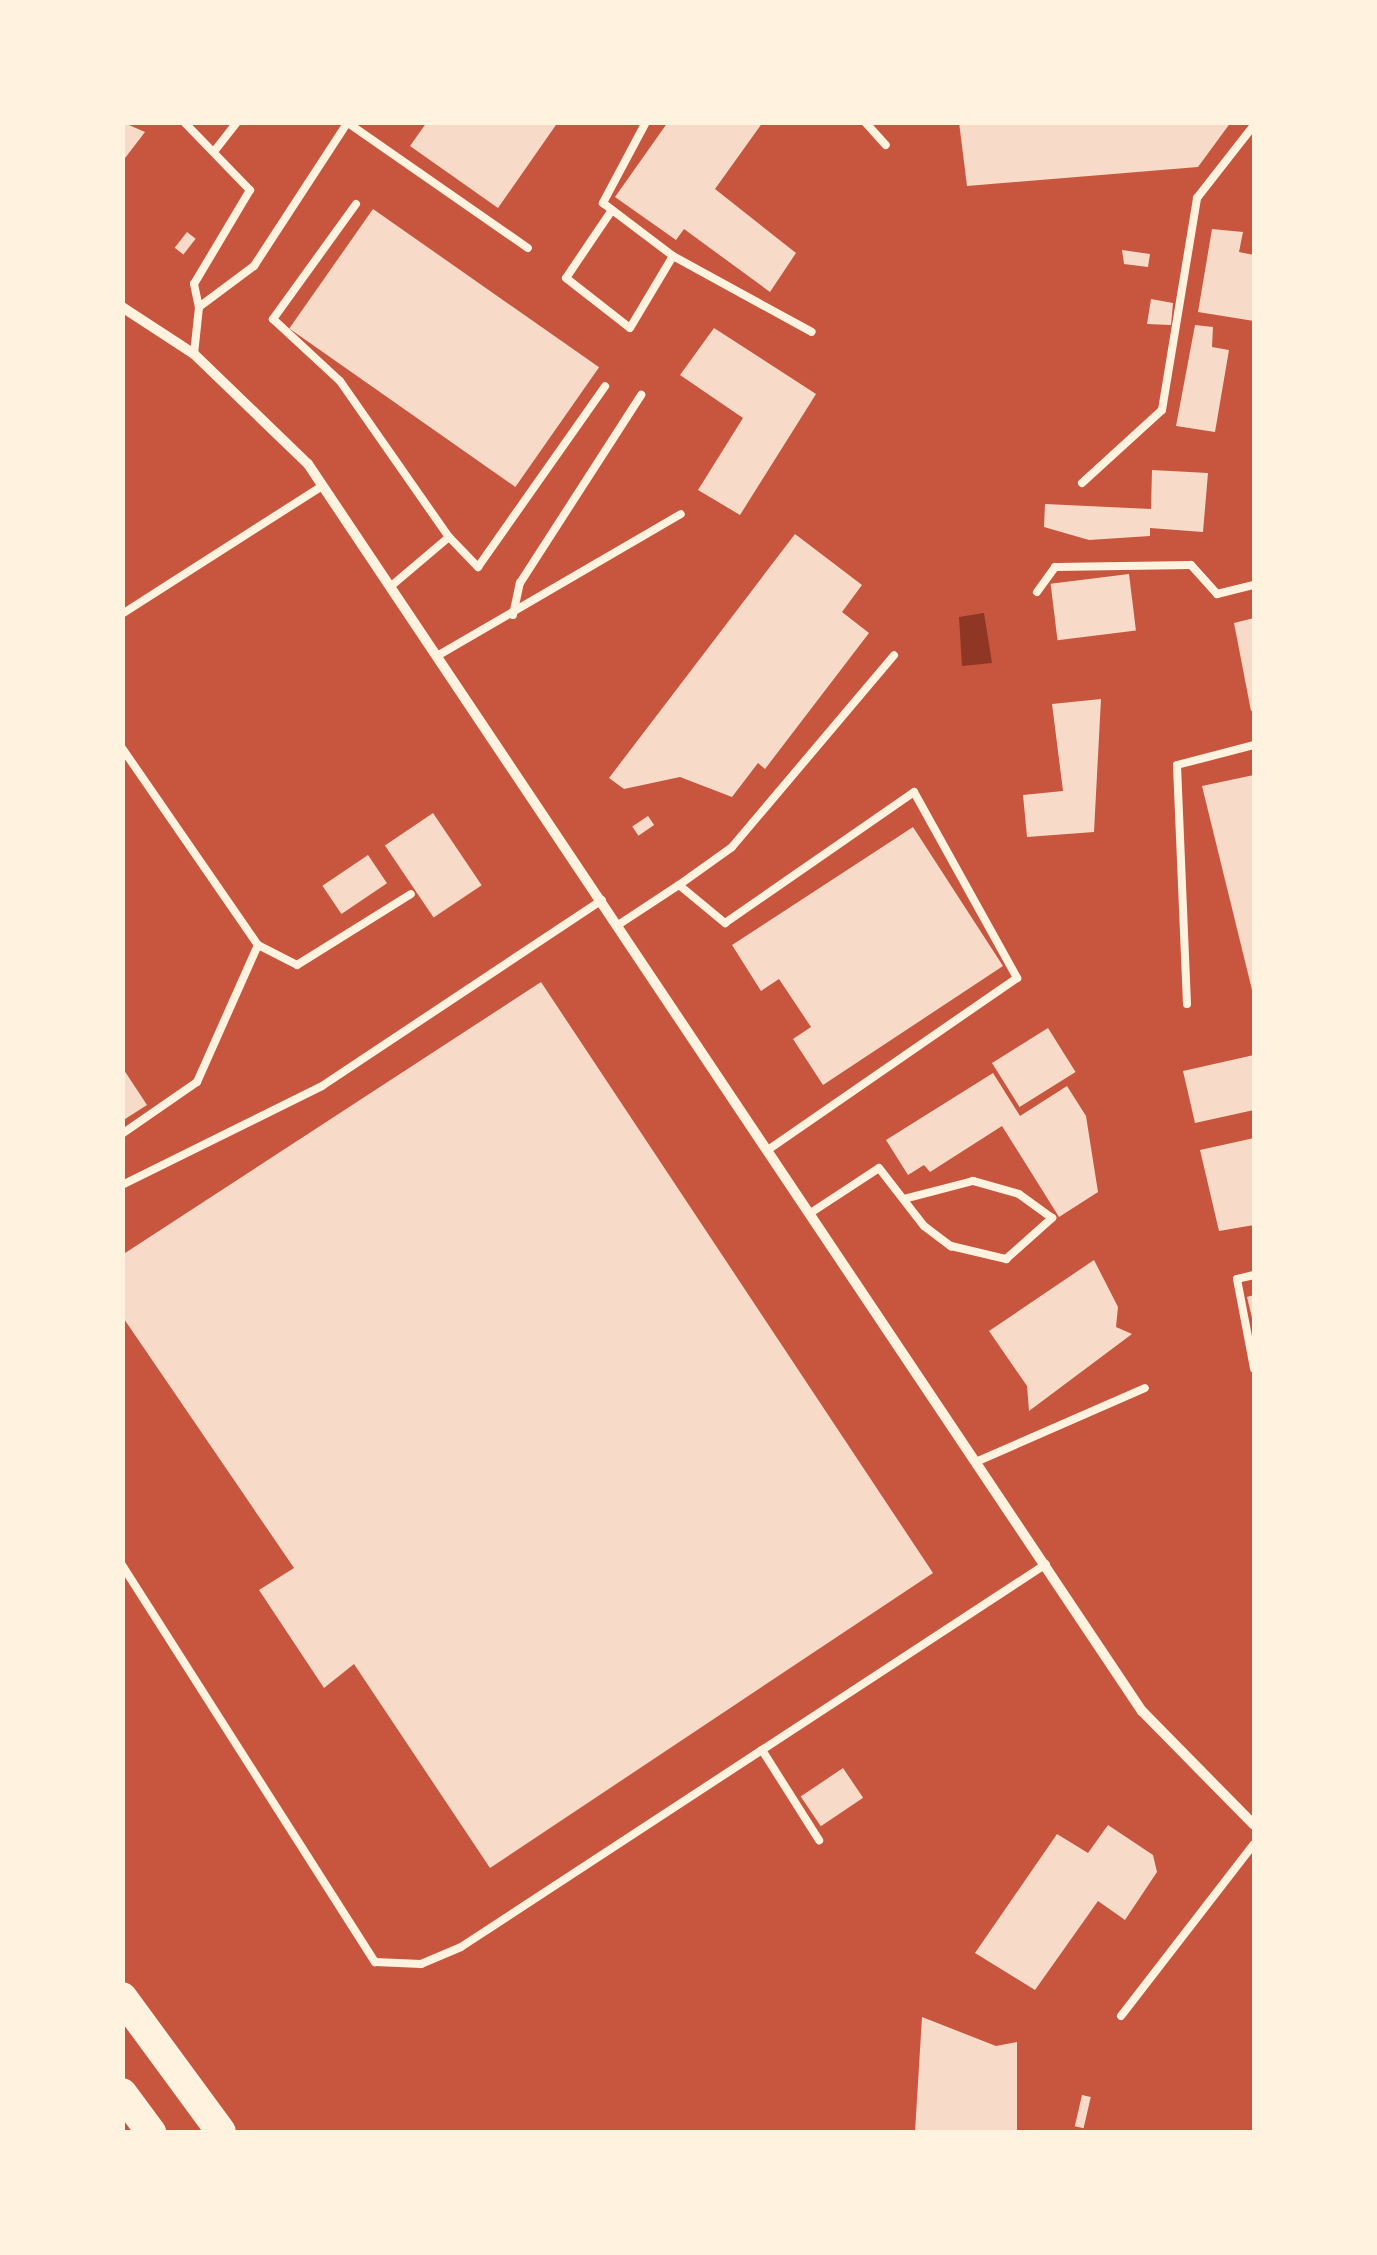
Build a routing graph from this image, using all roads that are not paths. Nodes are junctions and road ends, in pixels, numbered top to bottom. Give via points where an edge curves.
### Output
1 (184, 122) edge
2 (237, 122) edge
3 (646, 122) edge
4 (865, 122) edge
5 (348, 123) edge
6 (1254, 125) edge
7 (886, 145) dead end
8 (216, 149) junction
9 (356, 204) dead end
10 (612, 210) junction
11 (528, 248) dead end
12 (672, 256) junction
13 (122, 307) edge
14 (200, 307) junction
15 (812, 332) dead end
16 (194, 354) junction
17 (605, 386) dead end
18 (641, 395) dead end
19 (1082, 483) dead end
20 (322, 486) junction
21 (681, 514) dead end
22 (449, 537) junction
23 (1254, 585) edge
24 (390, 587) junction
25 (1037, 592) dead end
26 (122, 614) edge
27 (513, 615) junction
28 (894, 655) dead end
29 (437, 656) junction
30 (1254, 745) edge
31 (122, 748) edge
32 (679, 885) junction
33 (411, 894) dead end
34 (602, 900) junction
35 (618, 925) junction
36 (258, 946) junction
37 (1187, 1004) dead end
38 (122, 1134) edge
39 (770, 1149) junction
40 (122, 1185) edge
41 (904, 1200) junction
42 (812, 1212) junction
43 (1254, 1275) edge
44 (1254, 1368) edge
45 (1144, 1388) dead end
46 (978, 1460) junction
47 (1046, 1564) junction
48 (122, 1565) edge
49 (762, 1750) junction
50 (1254, 1825) edge
51 (819, 1840) dead end
52 (1254, 1844) edge
53 (122, 1997) edge
54 (1121, 2016) dead end
55 (122, 2093) edge
56 (151, 2132) edge
57 (221, 2132) edge

1 - 8 lane
2 - 8 lane
3 - 10 lane via 602,204
4 - 7 lane
5 - 11 lane
5 - 14 lane via 254,266
6 - 19 lane via 1198,198 1162,410
8 - 14 lane via 250,190 194,284
9 - 22 lane via 273,318 340,381
10 - 12 lane
10 - 12 lane via 566,278 630,328
12 - 15 lane
13 - 16 street
14 - 16 lane
16 - 20 street
17 - 22 lane via 478,566
18 - 27 lane via 520,583
20 - 24 street
20 - 26 lane
21 - 27 lane
22 - 24 lane
23 - 25 lane via 1217,594 1191,565 1055,567
24 - 29 street
27 - 29 lane
28 - 32 lane via 732,847
29 - 34 street
30 - 37 lane via 1177,765
31 - 36 lane
32 - 35 lane
32 - 39 lane via 725,923 914,792 1017,978
33 - 36 lane via 297,966
34 - 35 street
34 - 40 lane via 322,1086
35 - 39 street
36 - 38 lane via 196,1082
39 - 42 street
41 - 41 lane via 951,1246 1006,1259 1052,1218 1019,1194 973,1182
41 - 42 lane via 879,1168
42 - 46 street
43 - 44 lane via 1237,1279
45 - 46 lane
46 - 47 street
47 - 49 lane
47 - 50 street via 1142,1710
48 - 49 lane via 375,1962 421,1964 461,1947
49 - 51 lane
52 - 54 lane
53 - 57 highway
55 - 56 highway

